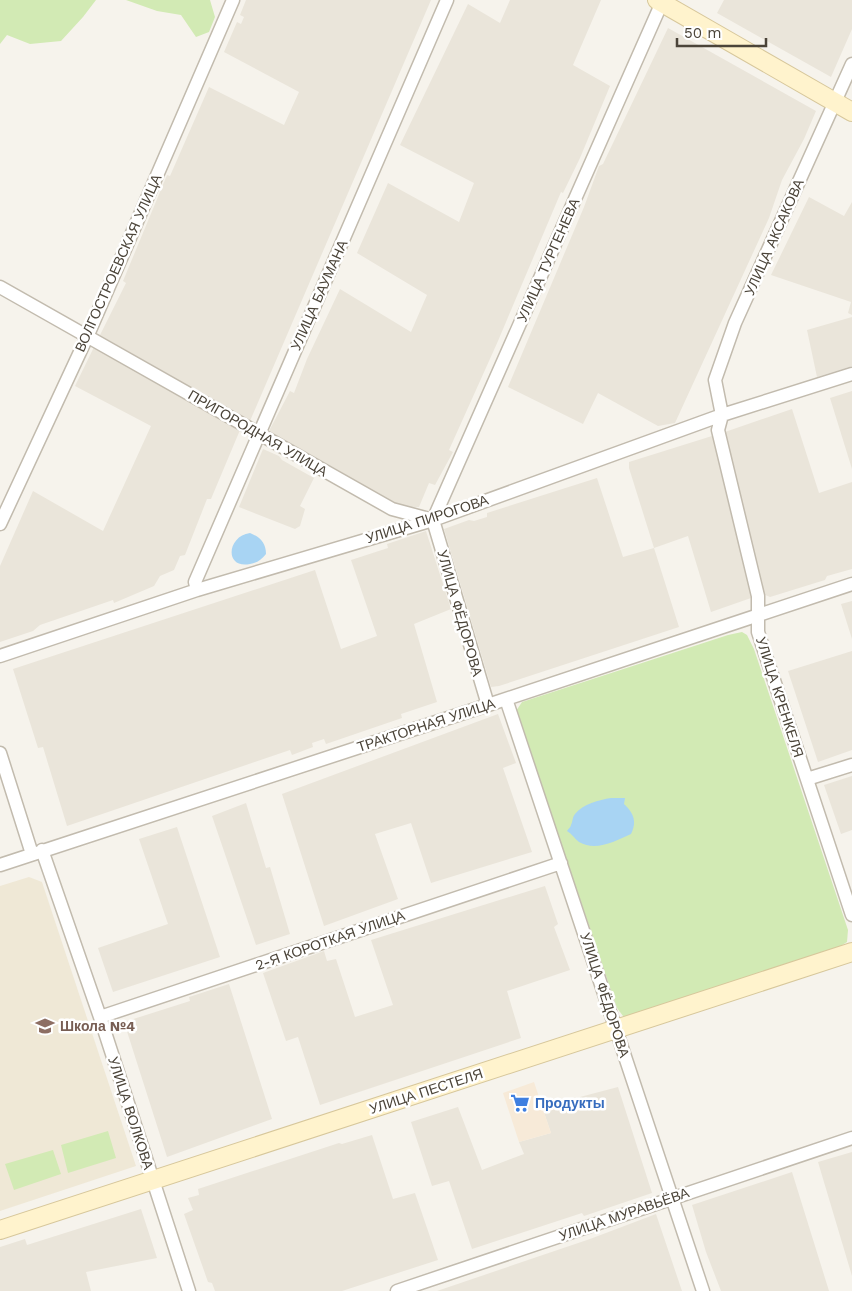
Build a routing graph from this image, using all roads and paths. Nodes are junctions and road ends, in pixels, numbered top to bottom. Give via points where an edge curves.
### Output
1 (233, 0) edge
2 (447, 0) edge
3 (661, 1) edge
4 (852, 64) edge
5 (835, 102) junction
6 (852, 112) edge
7 (0, 287) edge
8 (86, 336) junction
9 (852, 374) edge
10 (722, 416) junction
11 (258, 433) junction
12 (433, 520) junction
13 (0, 524) edge
14 (852, 584) edge
15 (197, 590) junction
16 (757, 615) junction
17 (0, 656) edge
18 (506, 699) junction
19 (488, 705) junction
20 (0, 752) edge
21 (852, 764) edge
22 (807, 780) junction
23 (37, 852) junction
24 (561, 863) junction
25 (0, 865) edge
26 (852, 915) edge
27 (852, 952) edge
28 (100, 1017) junction
29 (616, 1030) junction
30 (852, 1138) edge
31 (152, 1180) junction
32 (672, 1198) junction
33 (0, 1230) edge
34 (189, 1291) edge
35 (397, 1291) edge
36 (703, 1291) edge

1 - 8 street, ВОЛГОСТРОЕВСКАЯ УЛИЦА
2 - 11 street, УЛИЦА БАУМАНА
3 - 5 street
3 - 12 street, УЛИЦА ТУРГЕНЕВА
4 - 5 street, УЛИЦА АКСАКОВА
5 - 6 street
5 - 10 street, УЛИЦА АКСАКОВА via 735,324 715,380
7 - 8 street, ПРИГОРОДНАЯ УЛИЦА
8 - 11 street, ПРИГОРОДНАЯ УЛИЦА
8 - 13 street, ВОЛГОСТРОЕВСКАЯ УЛИЦА
9 - 10 street, УЛИЦА ПИРОГОВА
10 - 12 street, УЛИЦА ПИРОГОВА
10 - 16 street, УЛИЦА КРЕНКЕЛЯ via 718,430 758,596
11 - 12 street, ПРИГОРОДНАЯ УЛИЦА via 392,509
11 - 15 street, УЛИЦА БАУМАНА via 195,582
12 - 15 street, УЛИЦА ПИРОГОВА
12 - 19 street, УЛИЦА ФЁДОРОВА
14 - 16 street, ТРАКТОРНАЯ УЛИЦА
15 - 17 street, УЛИЦА ПИРОГОВА
16 - 18 street, ТРАКТОРНАЯ УЛИЦА
16 - 22 street, УЛИЦА КРЕНКЕЛЯ via 758,632
18 - 19 street, ТРАКТОРНАЯ УЛИЦА
18 - 24 street, УЛИЦА ФЁДОРОВА
19 - 23 street, ТРАКТОРНАЯ УЛИЦА
20 - 23 street, УЛИЦА ВОЛКОВА
21 - 22 street
22 - 26 street, УЛИЦА КРЕНКЕЛЯ
23 - 25 street, ТРАКТОРНАЯ УЛИЦА
23 - 28 street, УЛИЦА ВОЛКОВА
24 - 28 street, 2-Я КОРОТКАЯ УЛИЦА
24 - 29 street, УЛИЦА ФЁДОРОВА
27 - 29 street, УЛИЦА ПЕСТЕЛЯ
28 - 31 street, УЛИЦА ВОЛКОВА
29 - 31 street, УЛИЦА ПЕСТЕЛЯ
29 - 32 street, УЛИЦА ФЁДОРОВА
30 - 32 street, УЛИЦА МУРАВЬЁВА
31 - 33 street, УЛИЦА ПЕСТЕЛЯ
31 - 34 street, УЛИЦА ВОЛКОВА
32 - 35 street, УЛИЦА МУРАВЬЁВА
32 - 36 street, УЛИЦА ФЁДОРОВА

